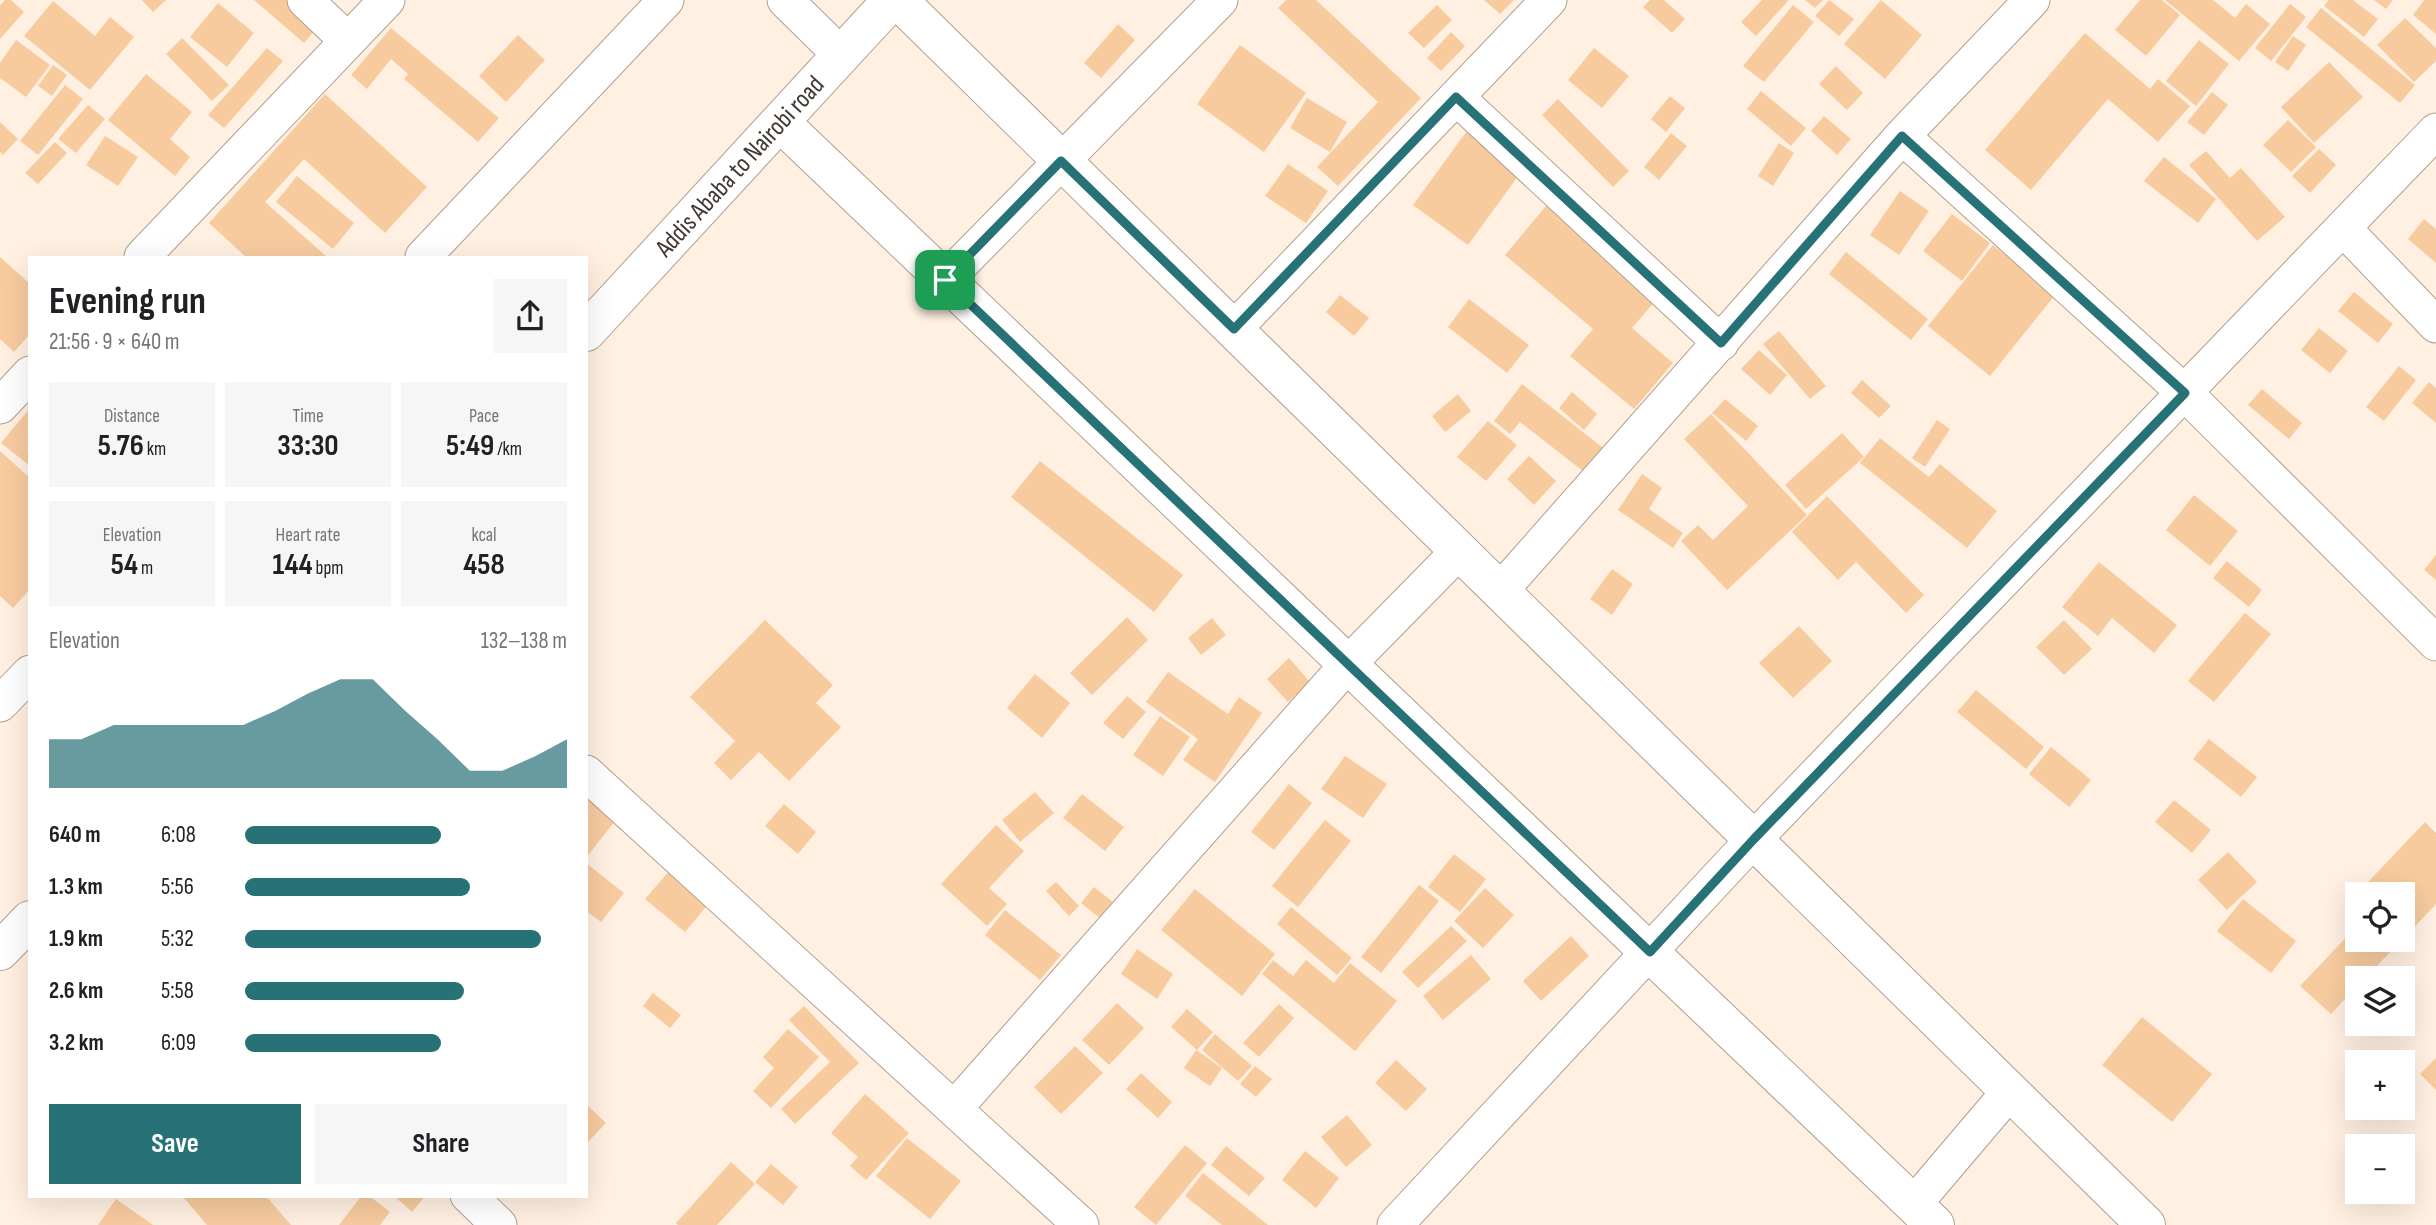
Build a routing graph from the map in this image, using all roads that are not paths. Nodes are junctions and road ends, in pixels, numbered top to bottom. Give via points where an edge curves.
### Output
1 (305, 0) edge
2 (387, 0) edge
3 (666, 0) edge
4 (785, 0) edge
5 (892, 0) edge
6 (898, 0) edge
7 (1220, 0) edge
8 (1549, 0) edge
9 (2032, 0) edge
10 (348, 41) junction
11 (842, 56) junction
12 (1456, 97) junction
13 (781, 123) junction
14 (2436, 131) edge
15 (1902, 136) junction
16 (1061, 161) junction
17 (2343, 228) junction
18 (143, 256) edge
19 (424, 256) edge
20 (945, 280) junction
21 (2436, 324) edge
22 (1234, 329) junction
23 (588, 330) edge
24 (1721, 343) junction
25 (28, 376) edge
26 (2185, 393) junction
27 (0, 405) edge
28 (1459, 551) junction
29 (1500, 592) junction
30 (2436, 643) edge
31 (1348, 664) junction
32 (28, 675) edge
33 (0, 704) edge
34 (588, 776) edge
35 (1754, 839) junction
36 (28, 922) edge
37 (0, 951) edge
38 (1650, 952) junction
39 (2010, 1091) junction
40 (954, 1109) junction
41 (471, 1198) edge
42 (1925, 1215) edge
43 (499, 1225) edge
44 (1081, 1225) edge
45 (1395, 1225) edge
46 (2146, 1225) edge

1 - 10 street
2 - 10 street
3 - 19 street
4 - 11 street
5 - 11 main road, Addis Ababa to Nairobi road
6 - 16 main road
7 - 16 street
8 - 12 street
9 - 15 street
10 - 18 street
11 - 13 main road, Addis Ababa to Nairobi road
12 - 22 street
12 - 24 street
13 - 20 main road
13 - 23 main road, Addis Ababa to Nairobi road
14 - 17 street
15 - 24 street
15 - 26 street
16 - 20 street
16 - 22 main road
17 - 21 street
17 - 26 street
20 - 31 main road
22 - 28 main road
24 - 29 street
25 - 27 street
26 - 30 street
26 - 35 street
28 - 29 main road
28 - 31 street
29 - 35 main road
31 - 38 main road
31 - 40 street
32 - 33 street
34 - 40 street
35 - 38 street
35 - 39 main road
36 - 37 main road
38 - 42 main road
38 - 45 street
39 - 42 street
39 - 46 main road
40 - 44 street
41 - 43 street

